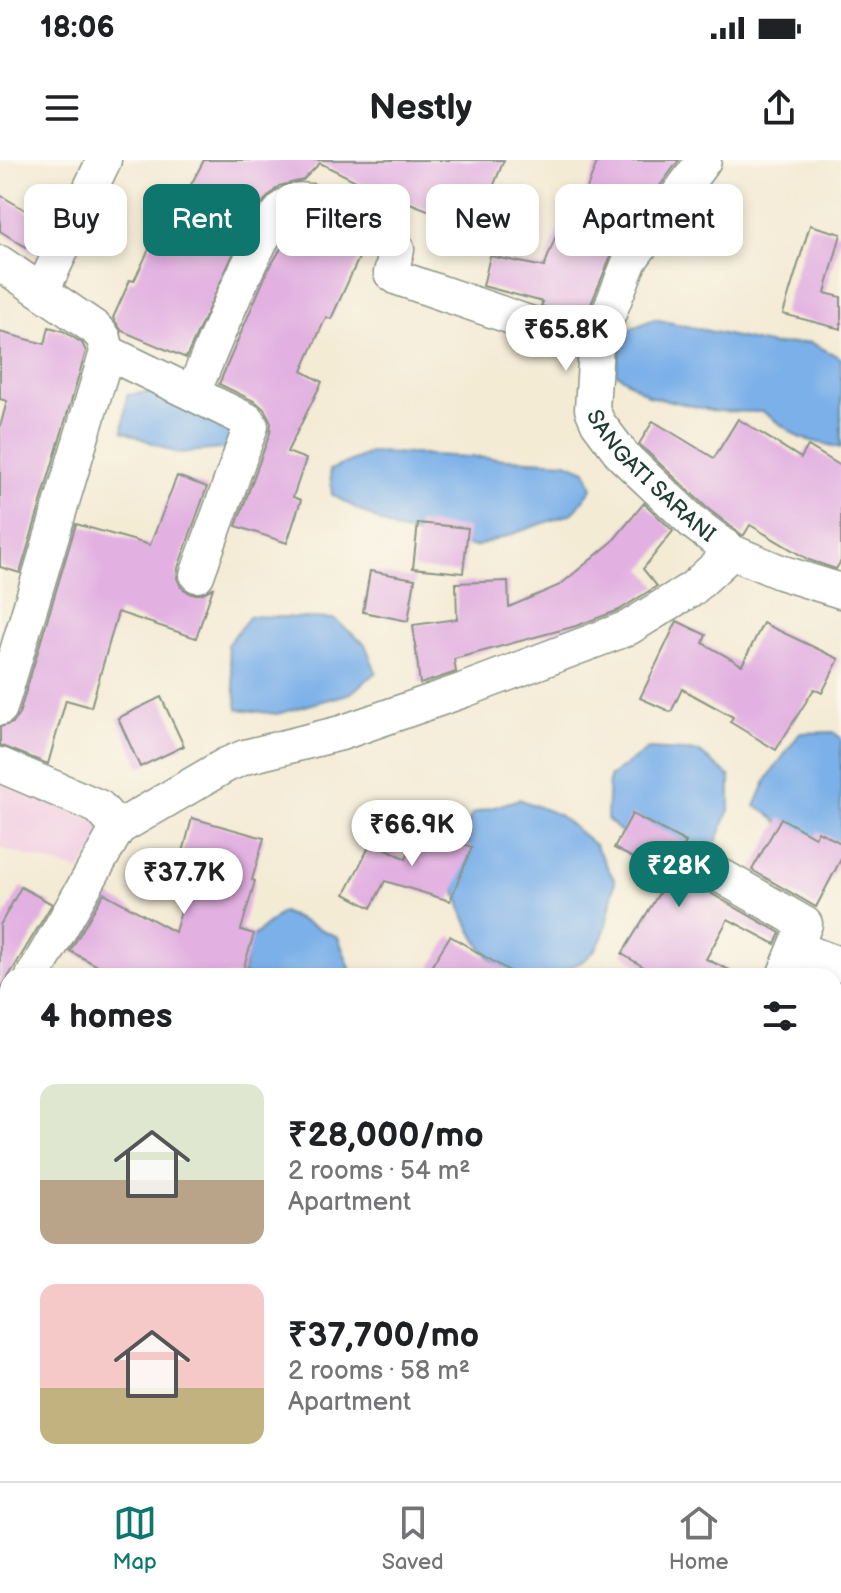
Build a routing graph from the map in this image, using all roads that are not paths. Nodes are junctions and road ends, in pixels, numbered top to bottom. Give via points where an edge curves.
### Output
1 (104, 160) edge
2 (704, 160) edge
3 (0, 263) edge
4 (42, 291) junction
5 (596, 346) junction
6 (107, 352) junction
7 (193, 392) junction
8 (732, 552) junction
9 (197, 575) dead end
10 (841, 591) edge
11 (0, 708) edge
12 (0, 765) edge
13 (118, 828) junction
14 (723, 877) dead end
15 (790, 962) edge
16 (841, 965) edge
17 (38, 968) edge

1 - 4 street
2 - 5 street, SANGATI SARANI via 630,260
3 - 4 street
4 - 6 street via 95,328
5 - 7 street via 398,278 391,273 397,249 393,241 297,199 284,206 266,233
5 - 8 street, SANGATI SARANI via 592,409 598,423 623,456
6 - 7 street
6 - 11 street
7 - 9 street via 251,426
8 - 10 street, SANGATI SARANI
8 - 13 street via 693,588 628,628 354,728 226,765
12 - 13 street via 99,807
13 - 17 street
14 - 15 street via 805,924
15 - 16 street

